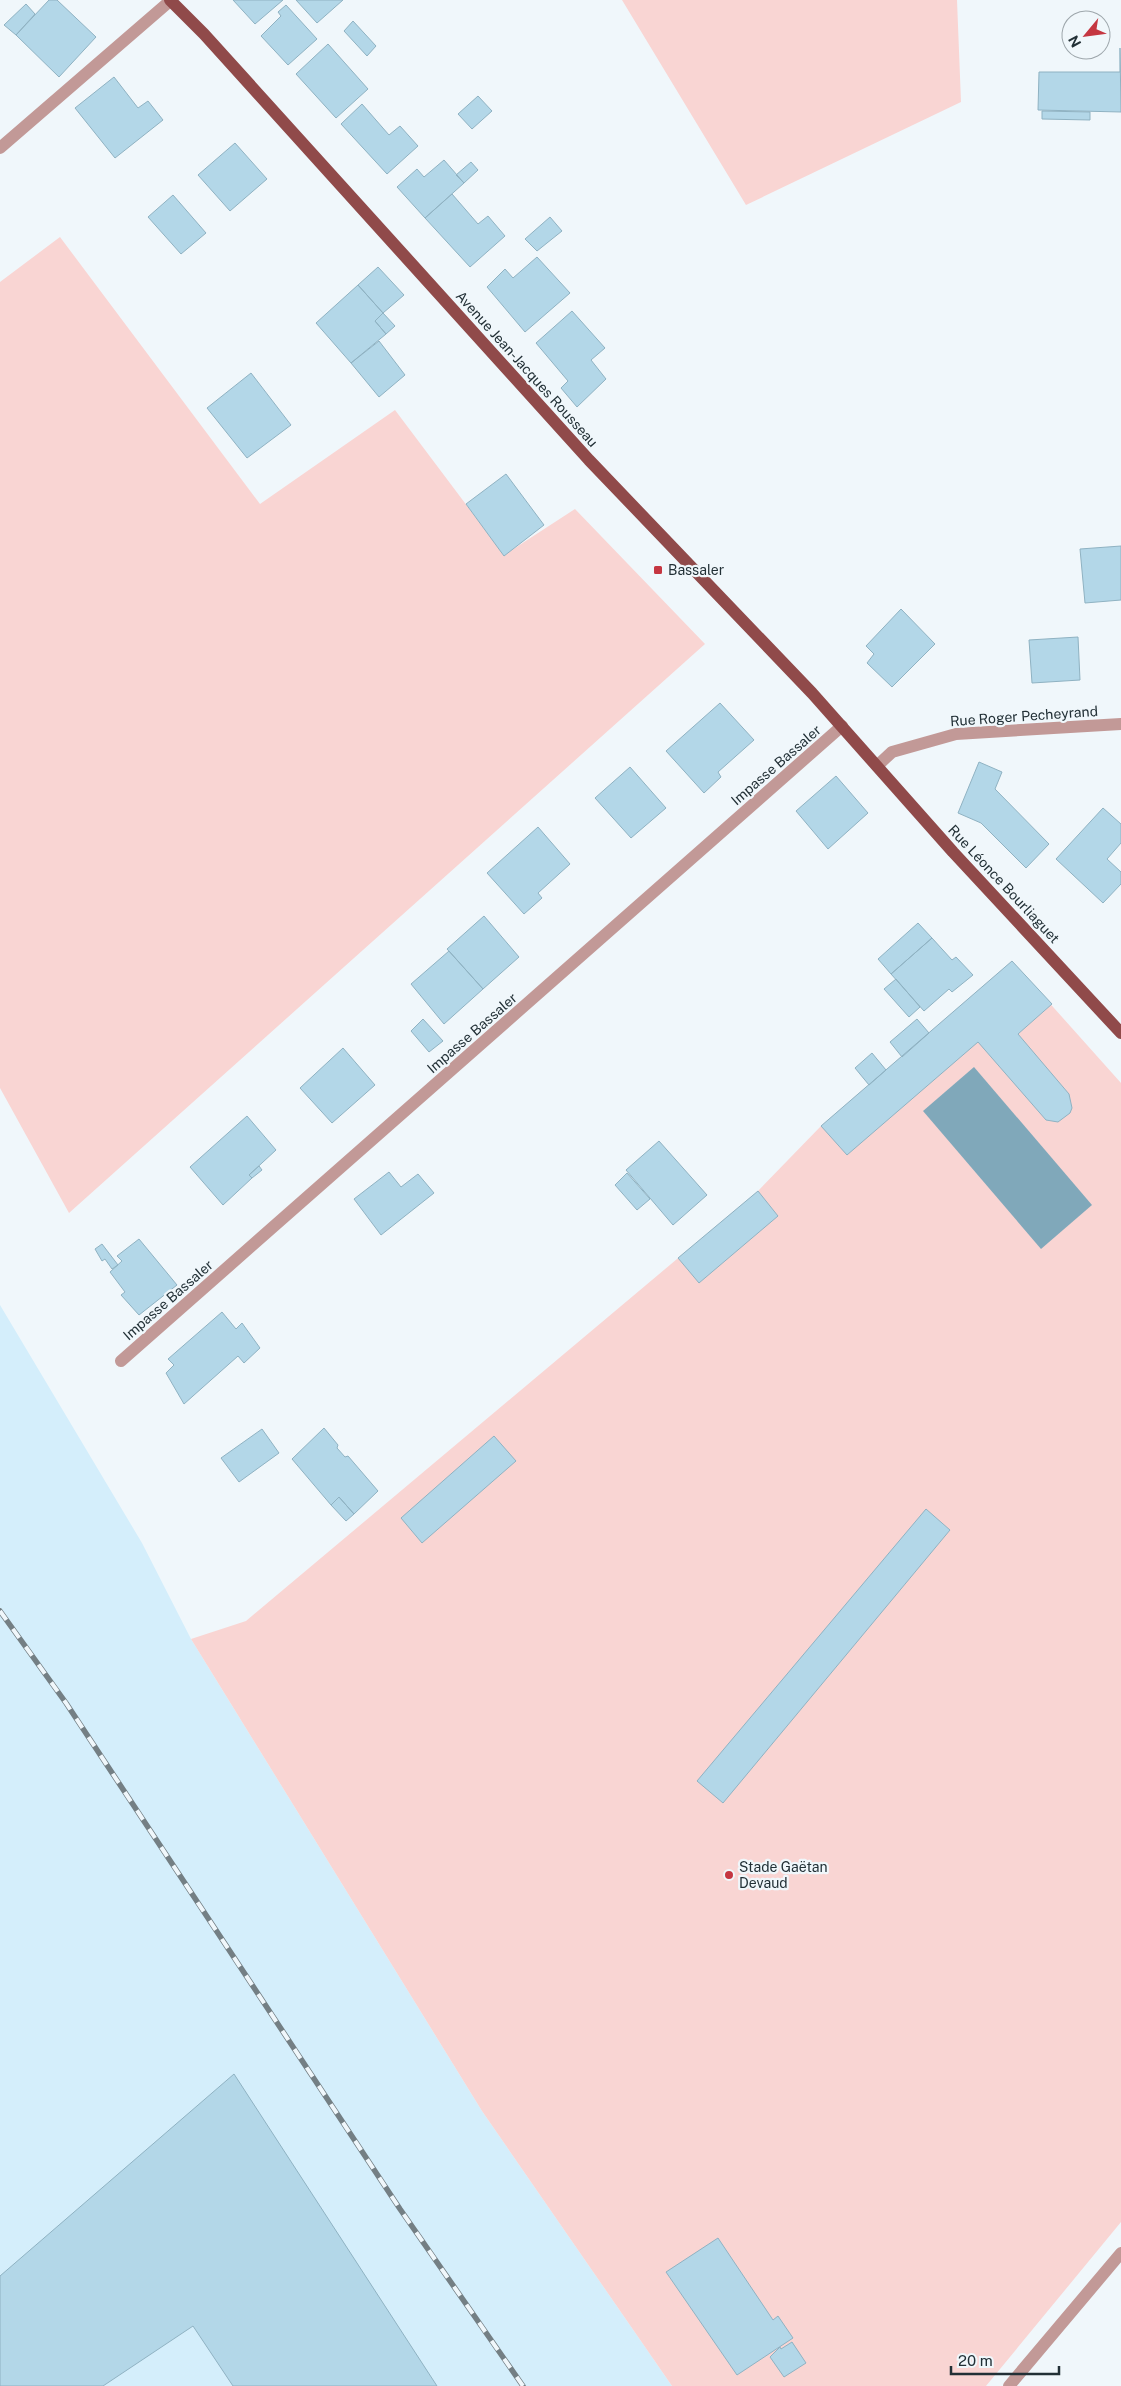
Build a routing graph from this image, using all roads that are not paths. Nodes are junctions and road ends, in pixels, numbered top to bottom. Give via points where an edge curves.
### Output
1 (170, 0) edge
2 (0, 148) edge
3 (1121, 724) edge
4 (842, 726) junction
5 (866, 753) joint
6 (877, 766) junction
7 (1121, 1032) edge
8 (121, 1361) dead end
9 (1121, 2253) edge
10 (1009, 2386) edge

1 - 2 street
1 - 4 main road, Avenue Jean-Jacques Rousseau via 589,460
3 - 6 street, Rue Roger Pecheyrand via 956,734 892,752
4 - 5 main road, Avenue Jean-Jacques Rousseau
4 - 8 street, Impasse Bassaler
5 - 6 main road, Rue Léonce Bourliaguet
6 - 7 main road, Rue Léonce Bourliaguet
9 - 10 street

